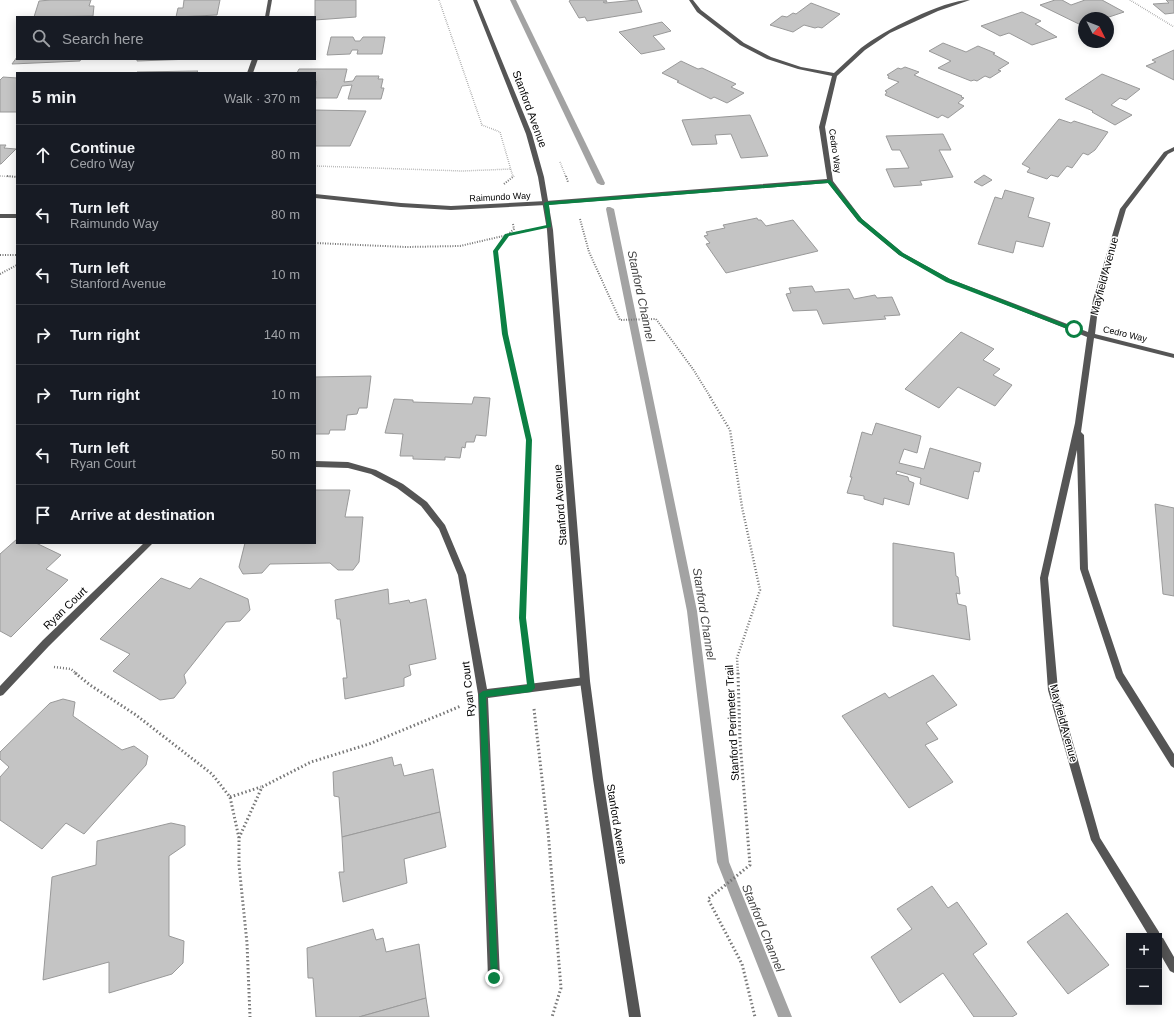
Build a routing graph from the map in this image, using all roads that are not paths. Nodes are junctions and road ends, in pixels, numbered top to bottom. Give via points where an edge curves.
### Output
1 (270, 0) edge
2 (475, 0) edge
3 (691, 0) edge
4 (968, 0) edge
5 (267, 16) edge
6 (255, 60) edge
7 (250, 72) edge
8 (835, 75) junction
9 (1174, 148) edge
10 (830, 181) junction
11 (316, 196) edge
12 (546, 203) junction
13 (0, 216) edge
14 (16, 216) edge
15 (1090, 335) junction
16 (1174, 356) edge
17 (1079, 423) junction
18 (316, 464) edge
19 (148, 544) edge
20 (585, 681) junction
21 (0, 692) edge
22 (483, 698) junction
23 (1174, 763) edge
24 (1153, 933) edge
25 (1162, 947) edge
26 (1174, 967) edge
27 (494, 978) dead end
28 (635, 1017) edge

1 - 5 street
2 - 12 street, Stanford Avenue via 529,134
3 - 8 street via 699,10 742,44 781,62
4 - 8 street via 936,10 888,32 863,49
6 - 7 street
8 - 10 street, Cedro Way via 822,126
9 - 15 street, Mayfield Avenue via 1166,154 1123,209 1096,300
10 - 12 street, Raimundo Way
10 - 15 street, Cedro Way via 860,220 901,254 948,280
11 - 12 street, Raimundo Way via 451,208
12 - 20 street, Stanford Avenue via 565,406
13 - 14 street
15 - 16 street, Cedro Way
15 - 17 street, Mayfield Avenue
17 - 23 street, Mayfield Avenue via 1084,569 1119,675
17 - 24 street, Mayfield Avenue via 1044,578 1053,690 1096,840
18 - 22 street, Ryan Court via 348,465 380,475 424,504 442,527 462,575
19 - 21 street, Ryan Court via 26,663
20 - 22 street
20 - 28 street, Stanford Avenue
22 - 27 street, Ryan Court
25 - 26 street

